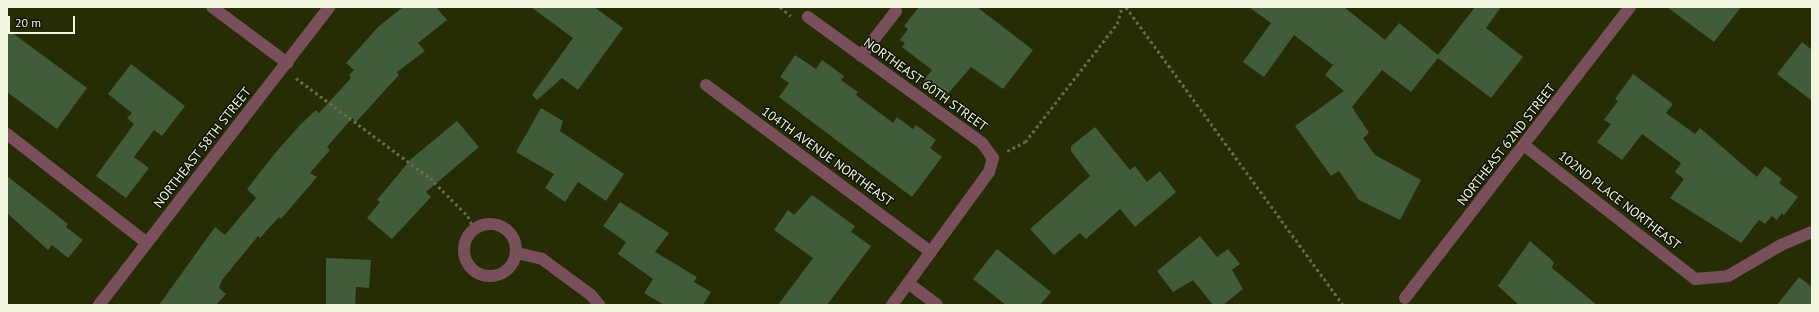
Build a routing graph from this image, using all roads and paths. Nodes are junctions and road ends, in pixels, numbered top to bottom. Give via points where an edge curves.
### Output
1 (212, 7) edge
2 (329, 7) edge
3 (780, 7) edge
4 (1122, 7) edge
5 (1126, 7) edge
6 (1630, 7) edge
7 (896, 11) dead end
8 (808, 17) dead end
9 (795, 18) dead end
10 (861, 56) junction
11 (285, 65) junction
12 (706, 85) dead end
13 (7, 134) edge
14 (1525, 146) junction
15 (993, 158) junction
16 (474, 229) junction
17 (1812, 232) edge
18 (148, 243) junction
19 (517, 252) junction
20 (931, 252) junction
21 (908, 283) junction
22 (1405, 298) dead end
23 (100, 305) edge
24 (599, 305) edge
25 (892, 305) edge
26 (937, 305) edge
27 (1343, 305) edge

1 - 11 street
2 - 11 street, NORTHEAST 58TH STREET
3 - 9 path
4 - 15 path via 1117,24 1025,142
5 - 27 path
6 - 14 street, NORTHEAST 62ND STREET
7 - 10 street
8 - 10 street, NORTHEAST 60TH STREET
10 - 15 street, NORTHEAST 60TH STREET via 982,143
11 - 16 path via 430,178 468,216
11 - 18 street, NORTHEAST 58TH STREET
12 - 20 street, 104TH AVENUE NORTHEAST
13 - 18 street
14 - 17 street, 102ND PLACE NORTHEAST via 1695,279 1728,276 1781,245
14 - 22 street, NORTHEAST 62ND STREET
15 - 20 street via 989,172
16 - 19 street via 482,224 503,226 514,238
16 - 19 street via 467,238 465,258 478,274 498,276 507,271
18 - 23 street, NORTHEAST 58TH STREET
19 - 24 street via 542,259 591,295
20 - 21 street
21 - 25 street
21 - 26 street

